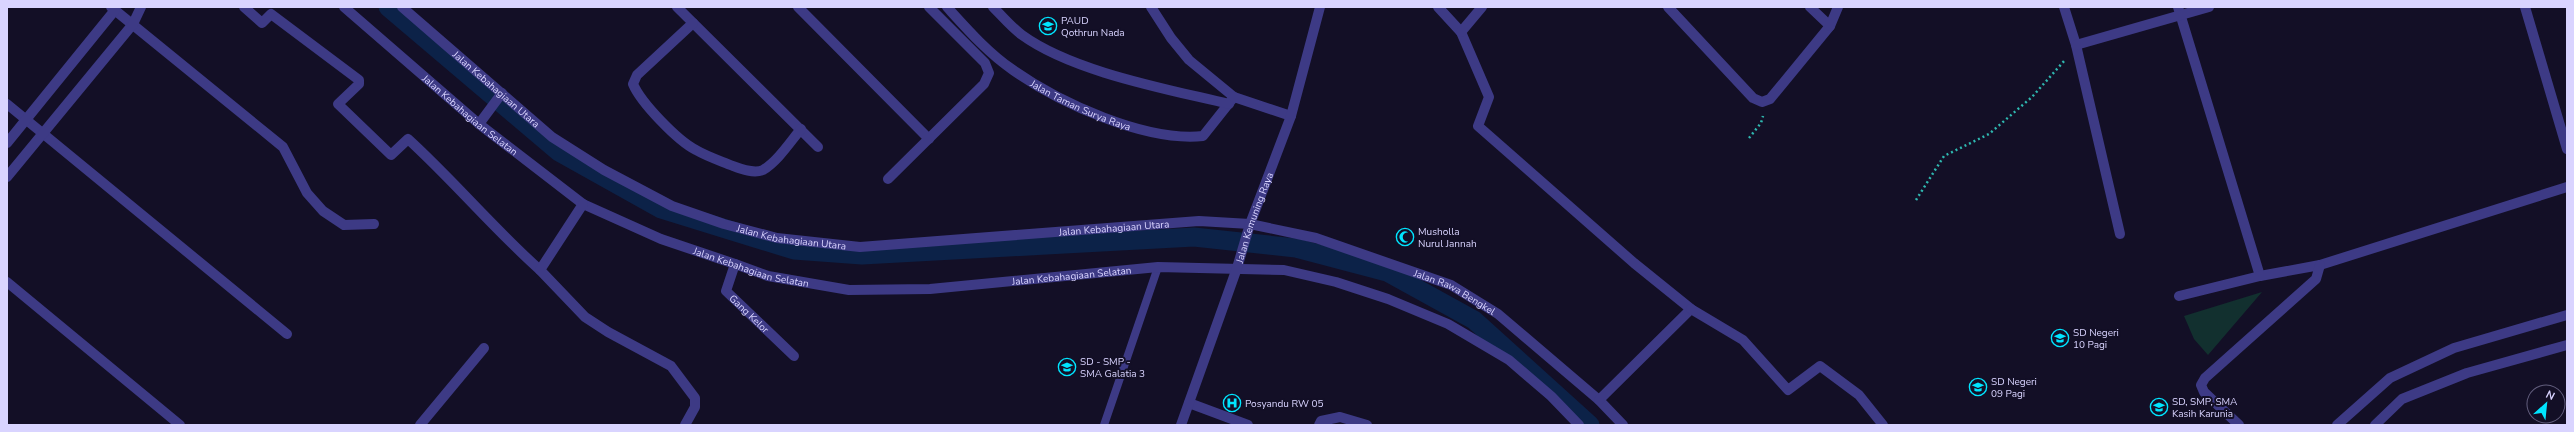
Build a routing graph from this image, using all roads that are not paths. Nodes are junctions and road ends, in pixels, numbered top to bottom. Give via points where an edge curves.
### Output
1 (141, 7) edge
2 (244, 7) edge
3 (344, 7) edge
4 (402, 7) edge
5 (677, 7) edge
6 (798, 7) edge
7 (929, 7) edge
8 (947, 7) edge
9 (994, 7) edge
10 (1151, 7) edge
11 (1320, 7) edge
12 (1438, 7) edge
13 (1482, 7) edge
14 (1668, 7) edge
15 (1810, 7) edge
16 (1838, 7) edge
17 (2064, 7) edge
18 (2209, 7) edge
19 (2525, 7) edge
20 (113, 8) edge
21 (2180, 11) edge
22 (693, 23) junction
23 (133, 24) junction
24 (1830, 26) junction
25 (1461, 32) junction
26 (2076, 45) junction
27 (501, 95) junction
28 (1232, 100) junction
29 (7, 104) edge
30 (1290, 116) junction
31 (26, 120) junction
32 (481, 122) junction
33 (801, 129) junction
34 (43, 134) junction
35 (929, 139) junction
36 (7, 143) edge
37 (818, 147) dead end
38 (2567, 149) edge
39 (7, 177) edge
40 (888, 179) dead end
41 (2567, 187) edge
42 (584, 204) junction
43 (374, 224) dead end
44 (1249, 227) junction
45 (2120, 234) dead end
46 (734, 264) junction
47 (2320, 265) junction
48 (1158, 268) junction
49 (1237, 268) junction
50 (540, 270) junction
51 (2260, 276) junction
52 (7, 282) edge
53 (2179, 296) dead end
54 (1691, 309) junction
55 (2567, 315) edge
56 (287, 334) dead end
57 (2567, 345) edge
58 (484, 348) dead end
59 (794, 356) dead end
60 (1600, 400) junction
61 (1189, 403) junction
62 (180, 425) edge
63 (420, 425) edge
64 (685, 425) edge
65 (1104, 425) edge
66 (1181, 425) edge
67 (1248, 425) edge
68 (1319, 425) edge
69 (1367, 425) edge
70 (1579, 425) edge
71 (1622, 425) edge
72 (1883, 425) edge
73 (2239, 425) edge
74 (2337, 425) edge
75 (2376, 425) edge

1 - 23 street
2 - 50 street via 262,23 271,14 359,80 359,84 338,104 356,123 391,155 408,139 446,173 509,242
3 - 32 street, Jalan Kebahagiaan Selatan
4 - 27 street, Jalan Kebahagiaan Utara
5 - 22 street
6 - 35 street
7 - 35 street via 985,63 989,73 984,84
8 - 28 street, Jalan Taman Surya Raya via 1012,70 1060,99 1139,130 1186,138 1203,136
9 - 28 street via 1021,35 1053,52 1139,82
10 - 28 street via 1189,60
11 - 30 street, Jalan Kemuning Raya
12 - 25 street
13 - 25 street
14 - 24 street via 1753,98 1762,102 1770,99
15 - 24 street
16 - 24 street
17 - 26 street
18 - 21 street
19 - 38 street
20 - 23 street
20 - 31 street
21 - 26 street
21 - 51 street
22 - 33 street
22 - 33 street via 637,76 633,84 637,94 661,121 694,150 738,168 756,171 762,170 775,159
23 - 34 street
23 - 43 street via 283,147 307,193 323,211 344,225
25 - 54 street via 1488,97 1478,126 1634,263
26 - 45 street
27 - 32 street
27 - 44 street, Jalan Kebahagiaan Utara via 552,136 618,178 672,206 724,224 777,238 860,247 1199,221
28 - 30 street
29 - 31 street
30 - 44 street, Jalan Kemuning Raya
31 - 34 street
31 - 36 street
32 - 42 street, Jalan Kebahagiaan Selatan
33 - 37 street
34 - 39 street
34 - 56 street
35 - 40 street
41 - 47 street
42 - 46 street, Jalan Kebahagiaan Selatan via 661,239
42 - 50 street
44 - 49 street, Jalan Kemuning Raya
44 - 60 street, Jalan Rawa Bengkel via 1316,238 1451,286 1498,314
46 - 48 street, Jalan Kebahagiaan Selatan via 768,276 849,290 930,289
46 - 59 street, Gang Kelor via 726,291
47 - 51 street
47 - 73 street via 2316,279 2205,378 2201,385 2204,392
48 - 49 street, Jalan Kebahagiaan Selatan
48 - 65 lane
49 - 61 street, Jalan Kemuning Raya
49 - 70 street via 1284,270 1336,282 1388,299 1448,324 1508,360 1552,396
50 - 64 street via 585,317 670,366 695,398 695,407
51 - 53 street
52 - 62 street
54 - 60 street
54 - 72 street via 1743,340 1788,390 1820,366 1859,396
55 - 74 street via 2454,348 2404,371 2390,378
57 - 75 street via 2467,373 2402,399
58 - 63 street
60 - 71 street, Jalan Rawa Bengkel
61 - 66 street, Jalan Kemuning Raya
61 - 67 street
68 - 69 street via 1322,421 1340,418

